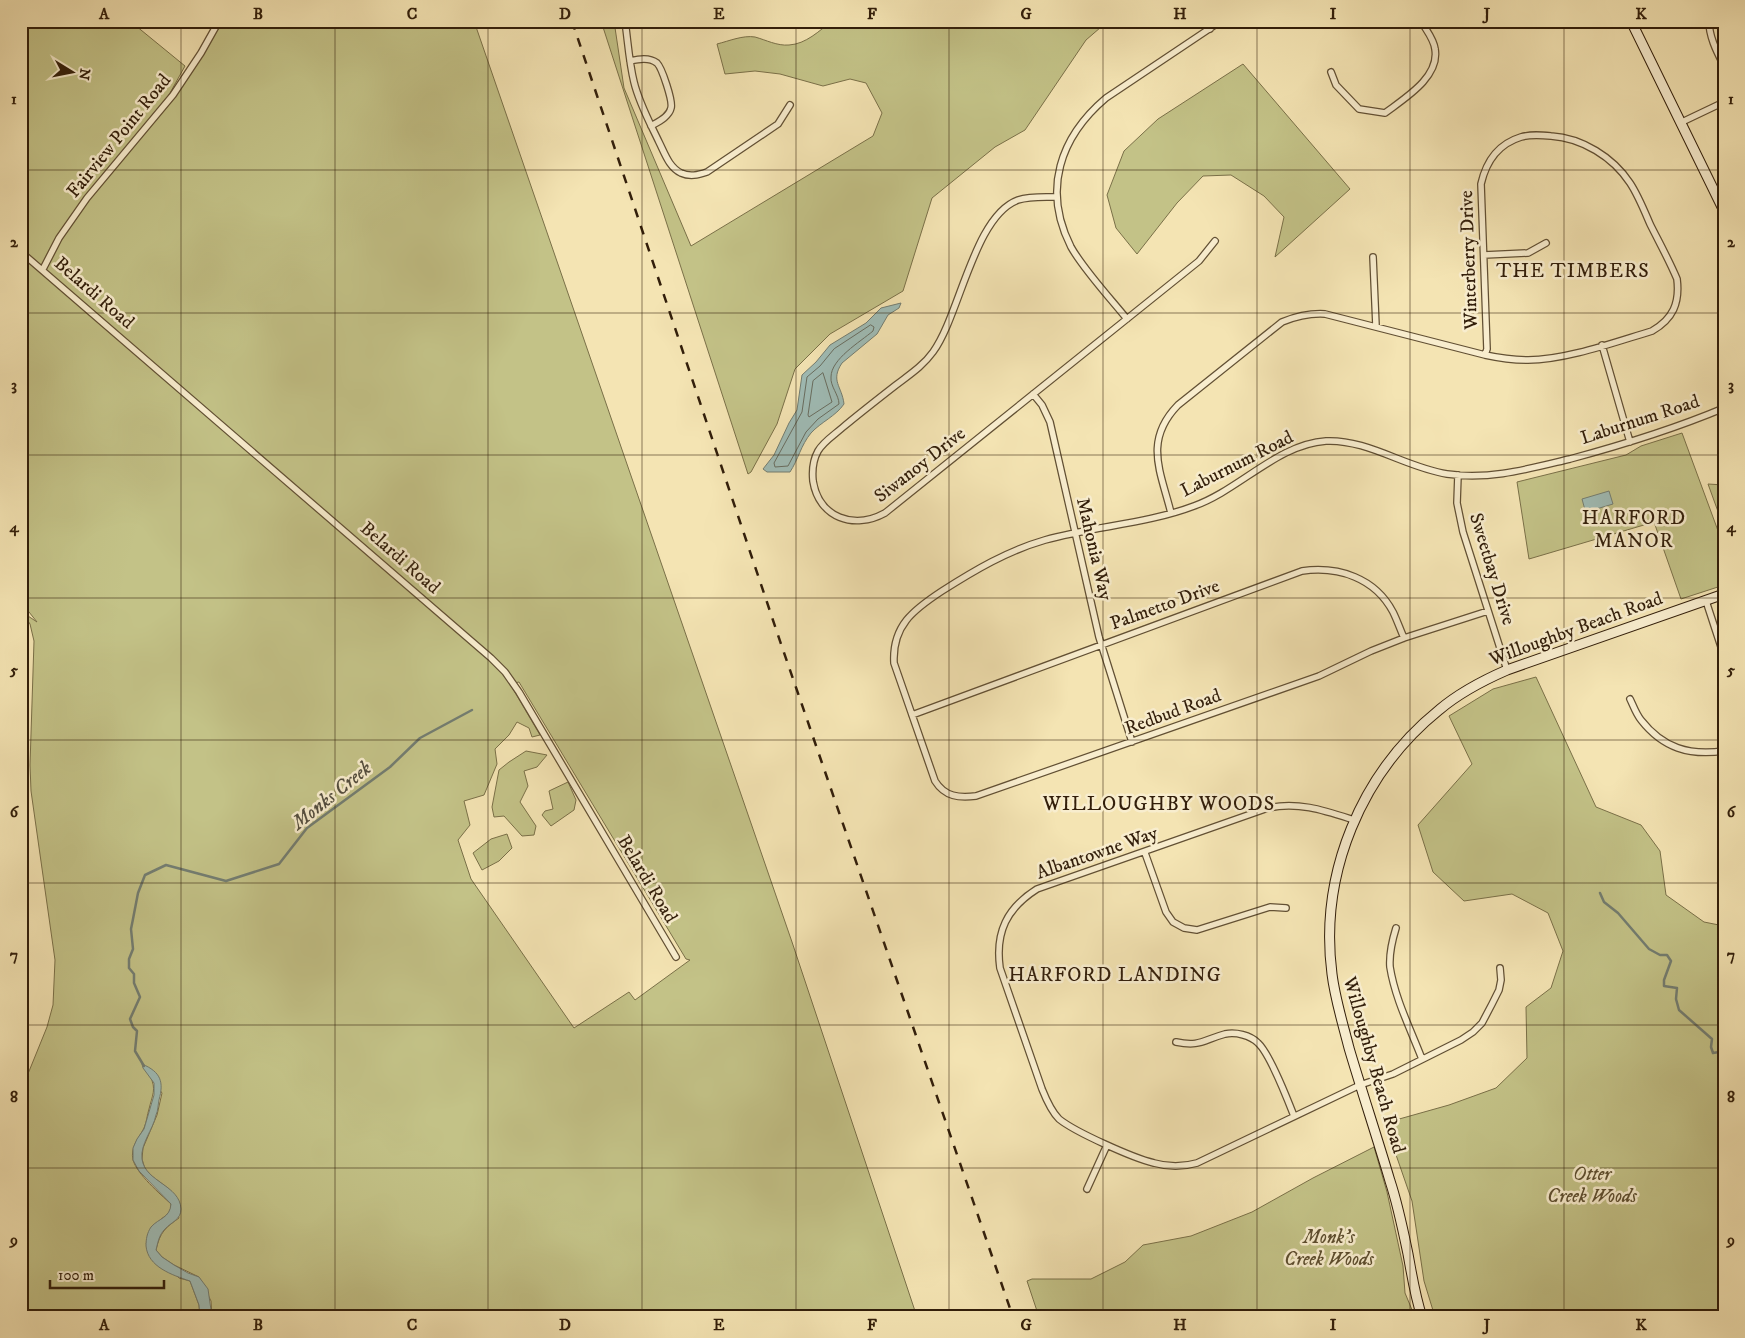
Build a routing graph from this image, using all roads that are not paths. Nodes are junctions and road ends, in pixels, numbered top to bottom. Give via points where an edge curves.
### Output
1 (219, 21) edge
2 (625, 21) edge
3 (1205, 21) edge
4 (1221, 21) edge
5 (1421, 21) edge
6 (1631, 21) edge
7 (1709, 21) edge
8 (1210, 29) junction
9 (630, 61) junction
10 (1724, 66) edge
11 (1331, 72) dead end
12 (1724, 102) edge
13 (790, 105) dead end
14 (1682, 122) junction
15 (651, 126) junction
16 (1056, 197) junction
17 (1724, 210) edge
18 (1215, 241) dead end
19 (1546, 243) dead end
20 (21, 252) edge
21 (1484, 255) junction
22 (1374, 257) dead end
23 (43, 269) junction
24 (1127, 319) junction
25 (1376, 326) junction
26 (1602, 345) junction
27 (1485, 355) junction
28 (1034, 394) junction
29 (1724, 408) edge
30 (1630, 442) junction
31 (1458, 475) junction
32 (1171, 513) junction
33 (1075, 534) junction
34 (1724, 594) edge
35 (1706, 601) junction
36 (1488, 611) junction
37 (1404, 638) junction
38 (1101, 644) junction
39 (1724, 656) edge
40 (1507, 670) junction
41 (1630, 699) dead end
42 (912, 715) junction
43 (1132, 742) junction
44 (1724, 751) edge
45 (1354, 820) junction
46 (1145, 852) junction
47 (1286, 908) dead end
48 (1396, 928) dead end
49 (676, 957) dead end
50 (1500, 968) dead end
51 (1176, 1042) dead end
52 (1422, 1059) junction
53 (1360, 1085) junction
54 (1294, 1116) junction
55 (1107, 1145) junction
56 (1087, 1189) dead end
57 (1422, 1317) edge

1 - 23 street, Fairview Point Road via 173,95 87,198 59,238
2 - 9 street
3 - 8 street
4 - 8 street
5 - 11 street via 1436,49 1429,77 1385,113 1359,109 1336,85
6 - 14 street
7 - 10 street via 1709,30
8 - 16 street via 1090,112 1066,146
9 - 15 street via 636,90
9 - 15 street via 645,59 656,63 671,99 669,112
12 - 14 street
13 - 15 street via 778,124 707,172 696,175 674,169
14 - 17 street
16 - 24 street via 1059,216 1072,247
16 - 28 street, Siwanoy Drive via 1037,196 1019,200 1005,206 995,217 932,353 922,365 818,450 813,477 820,501 840,517 862,521 874,519
18 - 24 street, Siwanoy Drive via 1200,261
19 - 21 street via 1528,254
20 - 23 street, Belardi Road
21 - 26 street, Winterberry Drive via 1481,184 1496,152 1507,143 1527,136 1557,136 1578,142 1609,160 1630,183 1672,267 1678,288 1671,316 1662,325 1652,331
21 - 27 street, Winterberry Drive
22 - 25 street
23 - 49 street, Belardi Road via 505,672
24 - 28 street, Siwanoy Drive
25 - 27 street, Winterberry Drive
25 - 32 street, Winterberry Drive via 1324,314 1294,317 1282,322 1178,406 1162,425 1157,450
26 - 27 street, Winterberry Drive via 1543,359 1506,359
26 - 30 street
28 - 33 street, Mahonia Way via 1050,422
29 - 30 street, Laburnum Road
30 - 31 street, Laburnum Road via 1515,472
31 - 32 street, Laburnum Road via 1414,466 1357,445 1326,441 1282,455 1227,490 1195,506
31 - 36 street, Sweetbay Drive via 1459,516
32 - 33 street, Laburnum Road
33 - 38 street, Mahonia Way
33 - 42 street, Laburnum Road via 1047,539 998,557 932,598 906,620 893,650 894,663
34 - 35 street, Willoughby Beach Road
35 - 39 street
35 - 40 street, Willoughby Beach Road
36 - 37 street, Redbud Road
36 - 40 street, Sweetbay Drive
37 - 38 street, Palmetto Drive via 1392,611 1372,587 1352,575 1316,569 1302,571
37 - 43 street, Redbud Road via 1319,676
38 - 42 street, Palmetto Drive
38 - 43 street, Mahonia Way
40 - 45 street, Willoughby Beach Road via 1486,679 1440,708 1418,728 1386,764
41 - 44 street via 1640,719 1671,746 1697,753
42 - 43 street, Redbud Road via 935,781 946,793 960,798 976,796
45 - 46 street, Albantowne Way via 1301,806 1279,806
45 - 53 street, Willoughby Beach Road via 1342,852 1331,901 1329,944 1332,976
46 - 47 street via 1166,912 1173,922 1184,928 1203,929 1270,907
46 - 55 street, Albantowne Way via 1037,889 1011,911 999,938 1000,968 1048,1103 1068,1125
48 - 52 street via 1390,966 1394,986
50 - 52 street, Albantowne Way via 1499,990 1482,1023 1461,1040
51 - 54 street via 1195,1044 1231,1034 1256,1041 1266,1054
52 - 53 street, Albantowne Way via 1393,1074
53 - 54 street, Albantowne Way
53 - 57 street, Willoughby Beach Road via 1398,1205 1415,1298
54 - 55 street, Albantowne Way via 1186,1166 1153,1163
55 - 56 street

